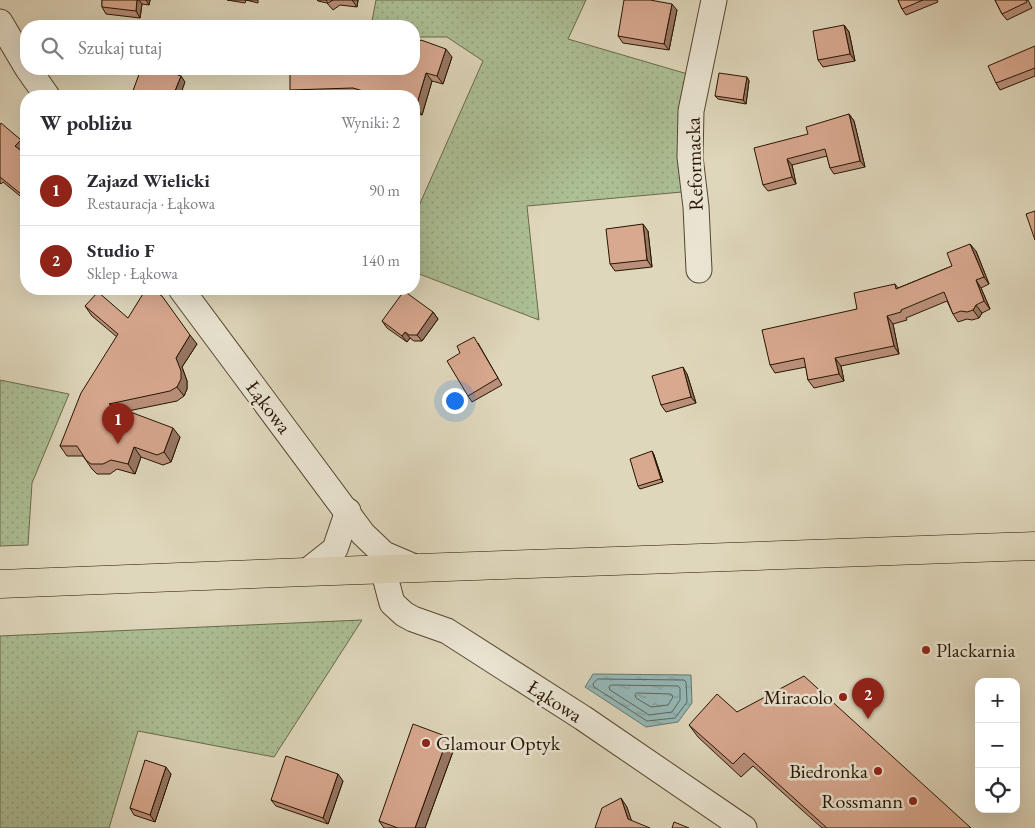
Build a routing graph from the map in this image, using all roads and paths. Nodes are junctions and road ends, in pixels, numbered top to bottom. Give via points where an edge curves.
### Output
1 (714, 0) edge
2 (0, 22) edge
3 (20, 57) edge
4 (33, 75) edge
5 (43, 90) edge
6 (700, 270) dead end
7 (186, 295) edge
8 (348, 511) junction
9 (1035, 546) edge
10 (417, 568) junction
11 (383, 569) junction
12 (306, 572) junction
13 (0, 584) edge
14 (744, 828) edge

1 - 6 street, Reformacka via 691,111 690,157
2 - 3 street
4 - 5 street
7 - 8 street, Łąkowa
8 - 10 street, Łąkowa via 363,534 384,554
8 - 12 street via 336,549
9 - 10 main road
10 - 11 main road
11 - 12 main road
11 - 14 street, Łąkowa via 392,604 404,614 447,631 583,718
12 - 13 main road

